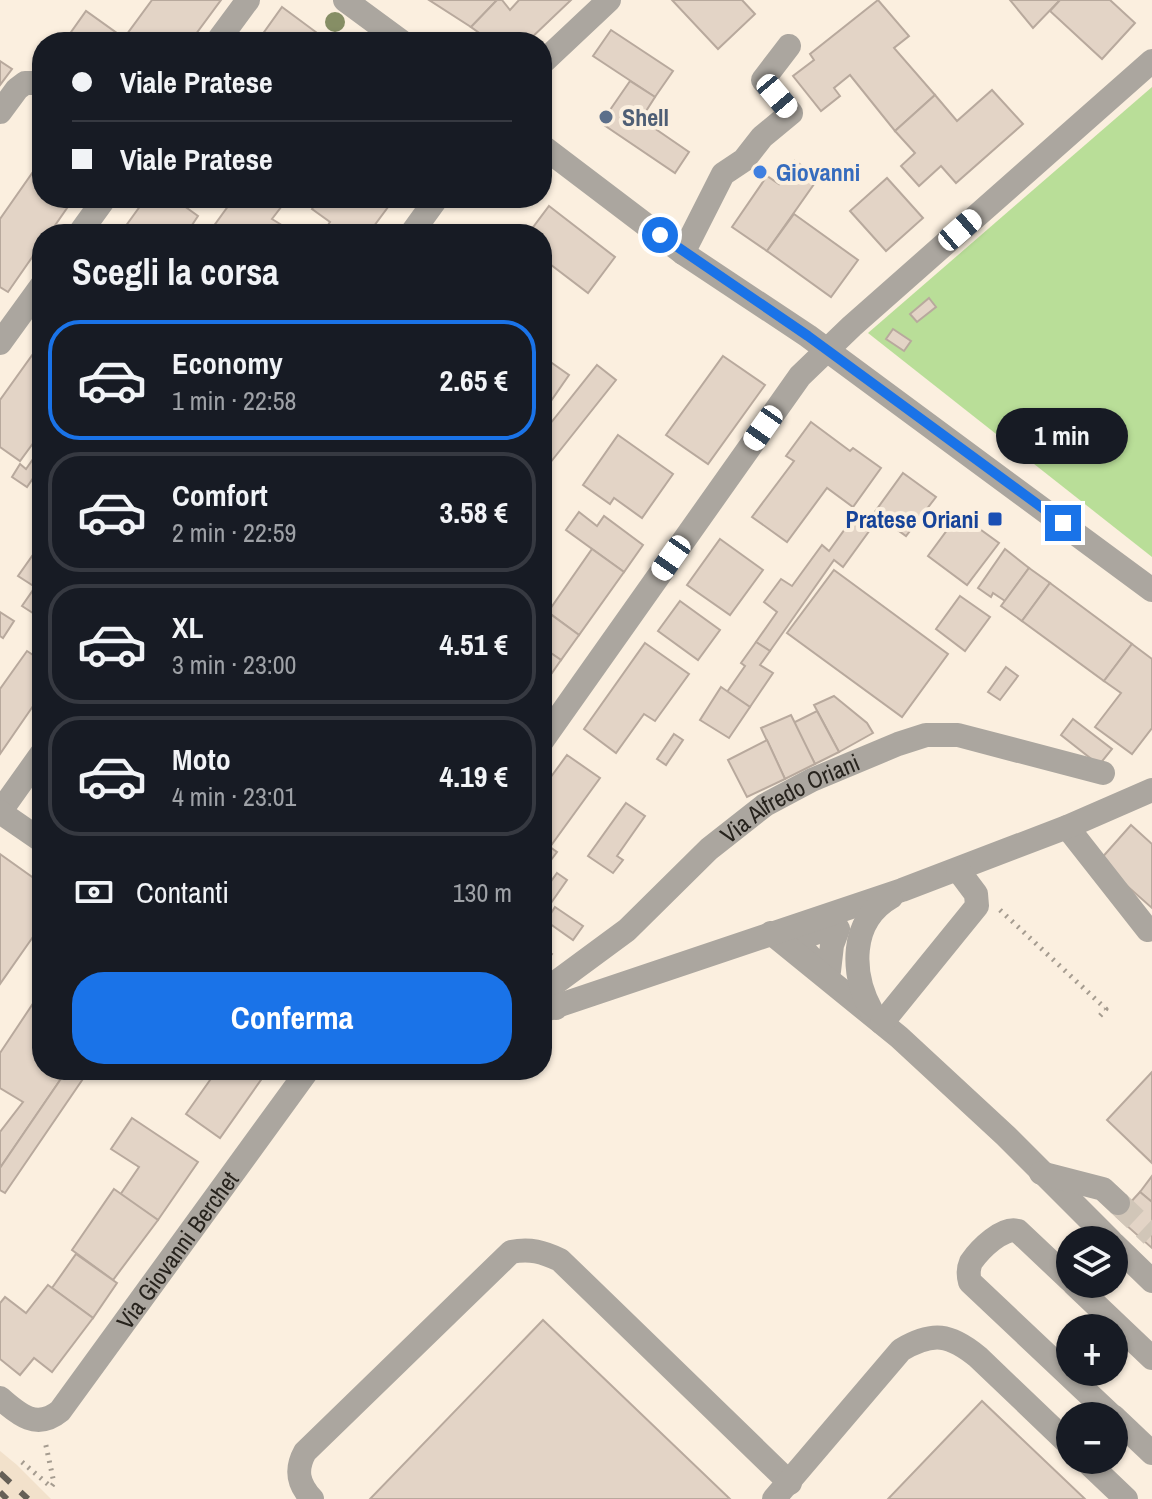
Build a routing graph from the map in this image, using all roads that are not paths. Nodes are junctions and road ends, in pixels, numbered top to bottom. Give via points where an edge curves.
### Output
1 (248, 0) edge
2 (345, 0) edge
3 (609, 0) edge
4 (224, 32) edge
5 (388, 32) edge
6 (789, 46) dead end
7 (552, 54) edge
8 (1152, 61) edge
9 (32, 83) edge
10 (0, 112) edge
11 (552, 154) edge
12 (683, 253) junction
13 (32, 299) edge
14 (0, 343) edge
15 (826, 350) junction
16 (1152, 590) edge
17 (552, 727) edge
18 (32, 767) edge
19 (1103, 773) dead end
20 (1150, 792) edge
21 (0, 812) edge
22 (1067, 827) junction
23 (32, 834) edge
24 (958, 870) junction
25 (902, 890) junction
26 (1148, 930) dead end
27 (782, 937) junction
28 (552, 985) edge
29 (552, 1009) edge
30 (879, 1020) junction
31 (301, 1080) edge
32 (1041, 1173) junction
33 (1118, 1203) tunnel mouth
34 (1096, 1226) edge
35 (1128, 1258) edge
36 (1056, 1267) edge
37 (1152, 1281) edge
38 (1089, 1298) edge
39 (1152, 1358) edge
40 (0, 1398) edge
41 (1097, 1402) edge
42 (1128, 1431) edge
43 (1056, 1432) edge
44 (1152, 1453) edge
45 (1100, 1474) edge
46 (782, 1491) edge
47 (312, 1499) edge
48 (1126, 1499) edge

1 - 4 street
2 - 5 street
3 - 7 street
6 - 12 street via 763,80 791,113 723,174
8 - 15 street
9 - 10 street via 17,89
11 - 12 street
12 - 15 street
13 - 14 street
15 - 16 street
15 - 17 street via 800,376
18 - 21 street
19 - 28 street, Via Alfredo Oriani via 958,735 926,735 898,744 765,805 709,849 627,930
20 - 22 street, Via Alfredo Oriani
21 - 23 street
22 - 24 street, Via Alfredo Oriani
22 - 26 street
24 - 25 street, Via Alfredo Oriani
24 - 30 street via 978,902 973,914
25 - 27 street, Via Alfredo Oriani
25 - 30 street via 878,904 857,945 862,994
27 - 29 street, Via Alfredo Oriani
27 - 30 street
30 - 32 street
31 - 40 street, Via Giovanni Berchet via 60,1411 49,1419 21,1416
32 - 33 street via 1103,1189
32 - 34 street
35 - 37 street
36 - 41 street via 1010,1228 971,1263 968,1274 970,1282
38 - 39 street
42 - 44 street
43 - 46 street via 964,1345 934,1335 901,1350
45 - 48 street
46 - 47 street via 560,1260 527,1249 511,1252 305,1452 298,1480

